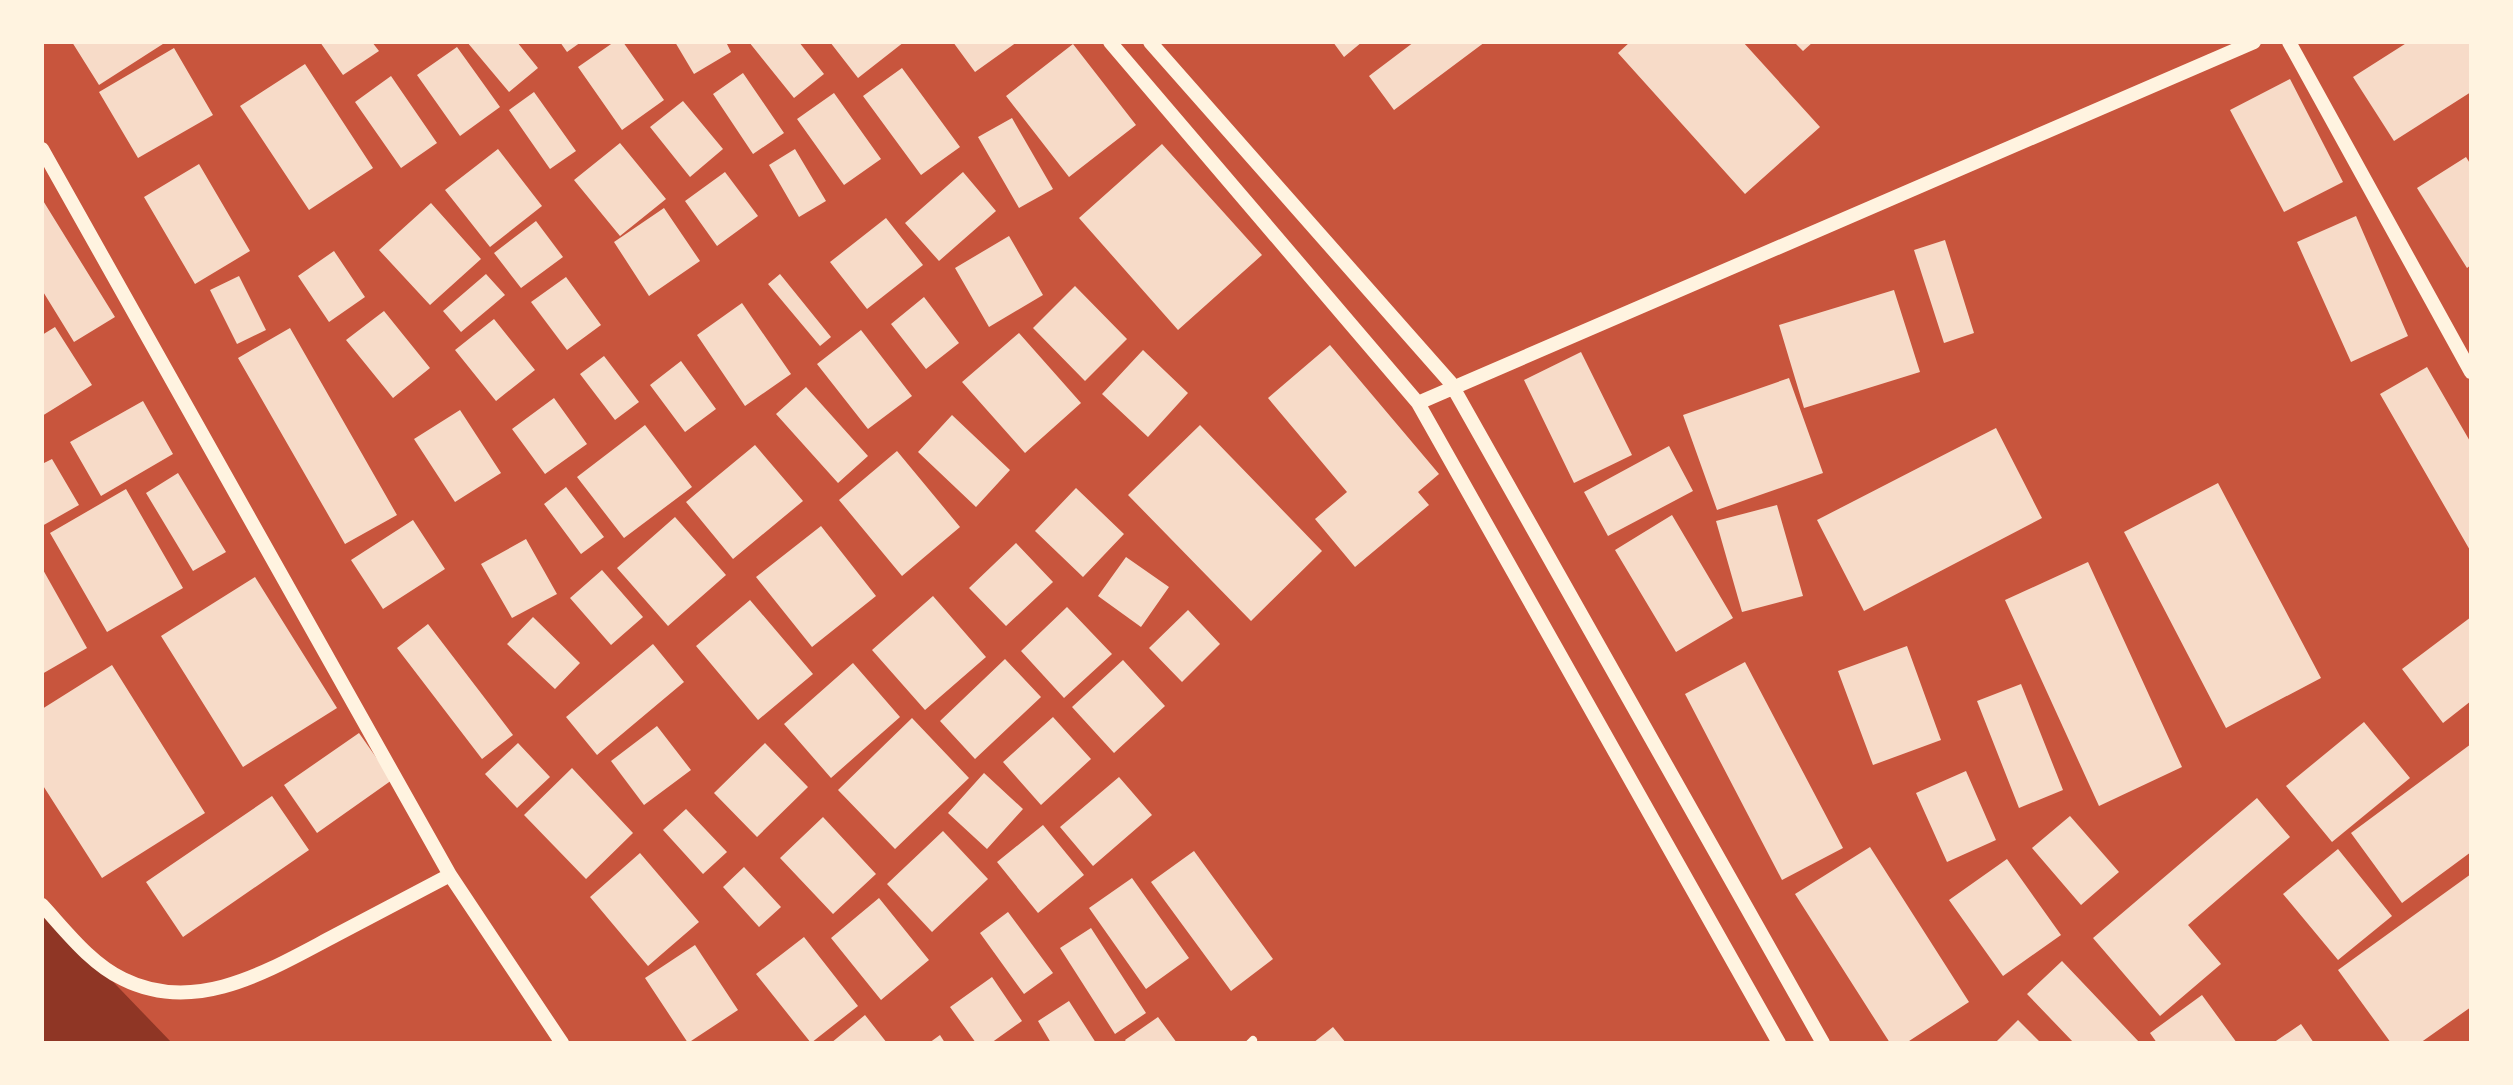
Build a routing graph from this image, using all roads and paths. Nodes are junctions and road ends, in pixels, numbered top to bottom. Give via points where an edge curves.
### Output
1 (1110, 42) edge
2 (1150, 42) edge
3 (2254, 42) edge
4 (2289, 42) edge
5 (42, 149) edge
6 (2471, 372) edge
7 (1454, 389) junction
8 (1418, 403) junction
9 (450, 875) junction
10 (42, 905) edge
11 (562, 1043) edge
12 (1779, 1043) edge
13 (1823, 1043) edge

1 - 8 street
2 - 7 street
3 - 7 street
4 - 6 street
5 - 9 street
7 - 8 street
7 - 13 street
8 - 12 street
9 - 10 street via 252,978 186,993 122,979 88,955
9 - 11 street

